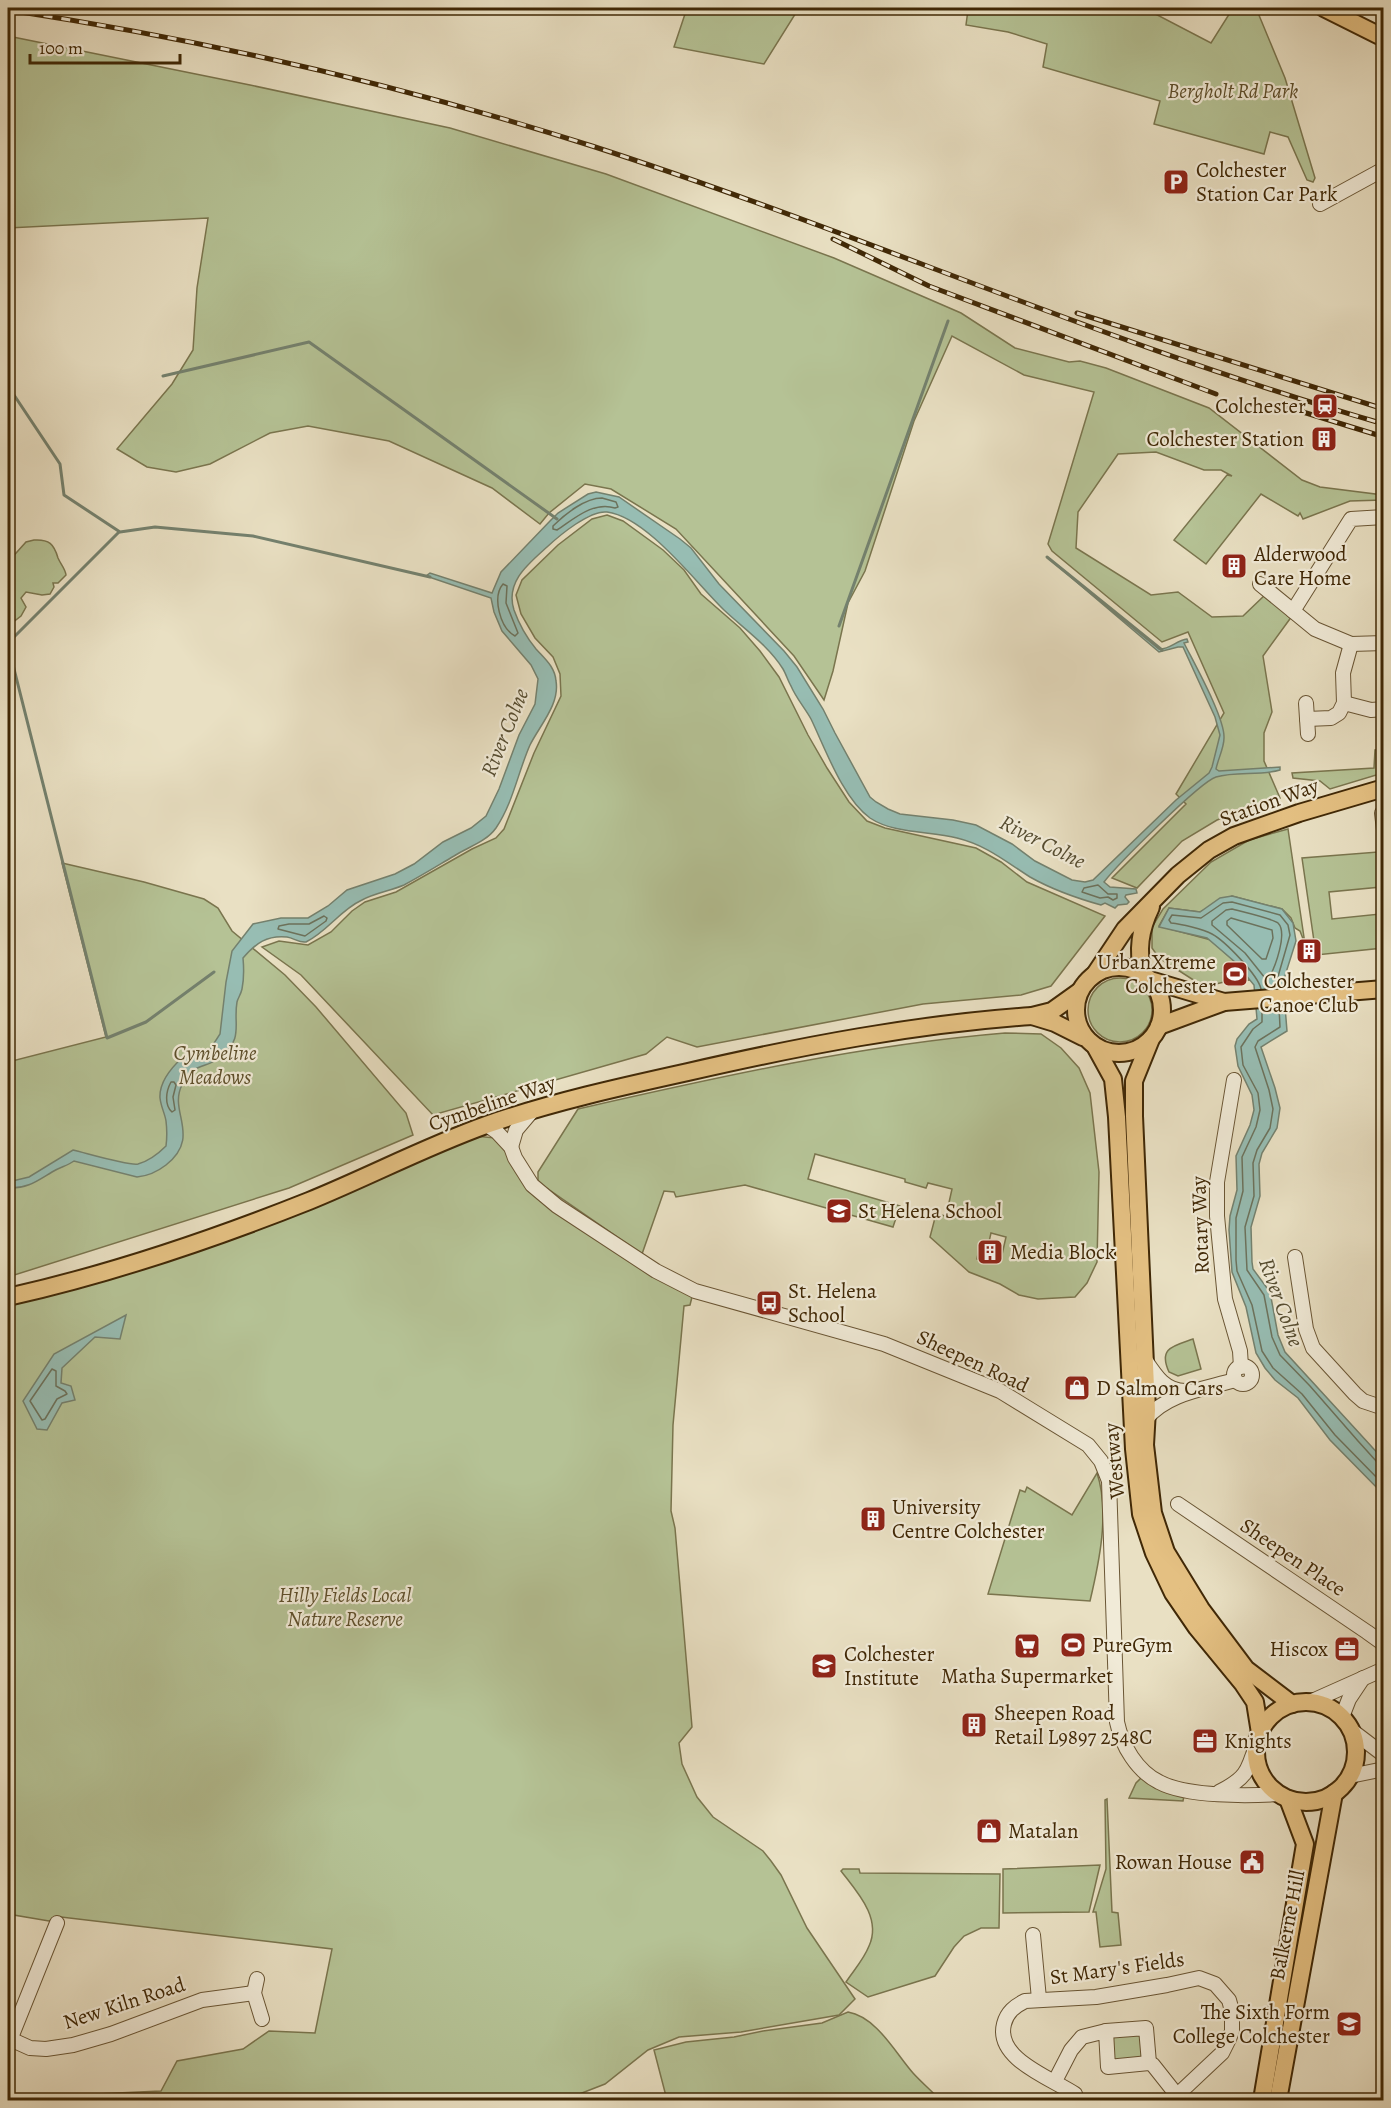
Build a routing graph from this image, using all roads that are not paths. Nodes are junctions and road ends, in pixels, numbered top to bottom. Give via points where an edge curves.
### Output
1 (1324, 8) edge
2 (1383, 38) edge
3 (1383, 169) edge
4 (1320, 204) dead end
5 (1383, 517) edge
6 (1260, 584) dead end
7 (1293, 611) junction
8 (1383, 643) edge
9 (1351, 644) junction
10 (1306, 703) dead end
11 (1344, 704) junction
12 (1383, 709) edge
13 (1307, 719) junction
14 (1308, 734) dead end
15 (1383, 788) edge
16 (1382, 813) edge
17 (1383, 830) edge
18 (1154, 901) junction
19 (1139, 948) junction
20 (1095, 974) junction
21 (1146, 977) junction
22 (1383, 989) edge
23 (1080, 991) junction
24 (1192, 992) junction
25 (1224, 1002) junction
26 (1196, 1012) junction
27 (1032, 1017) junction
28 (1155, 1033) junction
29 (1090, 1042) junction
30 (1143, 1060) junction
31 (1233, 1080) dead end
32 (533, 1110) junction
33 (487, 1125) junction
34 (511, 1147) junction
35 (1295, 1257) dead end
36 (8, 1297) edge
37 (1144, 1358) junction
38 (1198, 1390) junction
39 (1383, 1408) edge
40 (1146, 1419) junction
41 (1178, 1504) dead end
42 (1383, 1646) edge
43 (1383, 1669) edge
44 (1363, 1678) junction
45 (1310, 1702) junction
46 (1292, 1704) junction
47 (1346, 1723) junction
48 (1258, 1739) junction
49 (1383, 1755) edge
50 (1383, 1769) edge
51 (1350, 1776) junction
52 (1217, 1793) junction
53 (1334, 1793) junction
54 (1284, 1796) junction
55 (57, 1923) dead end
56 (1033, 1935) dead end
57 (258, 1979) dead end
58 (254, 1993) junction
59 (1039, 2000) junction
60 (262, 2019) dead end
61 (1106, 2031) junction
62 (9, 2042) edge
63 (1149, 2063) junction
64 (1055, 2081) junction
65 (1174, 2097) edge
66 (1077, 2100) edge
67 (1262, 2100) edge
68 (1278, 2100) edge

1 - 2 main road
3 - 4 street
5 - 7 street via 1351,519
6 - 7 street
7 - 9 street via 1315,629
8 - 9 street
9 - 11 street via 1343,673
10 - 13 street
11 - 12 street
11 - 13 street via 1331,718
13 - 14 street
15 - 18 main road, Station Way via 1234,836 1178,875
16 - 17 street
18 - 19 main road, Station Way via 1143,923
18 - 20 main road, Station Way via 1125,929
19 - 21 main road, Station Way
19 - 24 main road via 1152,968
20 - 21 main road via 1121,967
20 - 23 main road
21 - 24 main road
21 - 28 main road via 1161,1001
22 - 25 main road
23 - 27 main road via 1052,1011
23 - 29 main road via 1076,1014
24 - 25 main road
25 - 26 main road
26 - 28 main road
26 - 30 main road via 1163,1037
27 - 29 main road via 1055,1023
27 - 32 main road, Cymbeline Way via 876,1034 715,1066
28 - 29 main road via 1144,1045 1127,1053 1109,1052
28 - 30 main road, Westway
29 - 48 main road, Westway via 1113,1079 1118,1117 1134,1449 1141,1514 1173,1593 1255,1702
30 - 37 main road, Westway via 1134,1081 1134,1116
31 - 38 street, Rotary Way via 1217,1182 1217,1216 1224,1299 1240,1351 1236,1376
32 - 33 main road, Cymbeline Way
32 - 34 street via 516,1130
33 - 34 street, Sheepen Road
33 - 36 main road, Cymbeline Way via 213,1238
34 - 52 street, Sheepen Road via 532,1185 557,1206 659,1273 695,1291 884,1344 960,1374 1000,1391 1088,1445 1101,1461 1109,1481 1118,1729 1128,1753 1160,1783 1185,1791
35 - 39 street via 1306,1329 1314,1347 1355,1394
37 - 38 street via 1169,1388
37 - 40 main road, Westway
38 - 40 street via 1154,1408
40 - 46 main road, Westway via 1153,1513 1166,1552 1246,1670
41 - 42 street, Sheepen Place
43 - 44 street
44 - 45 street
44 - 47 street via 1349,1699
45 - 46 main road
45 - 47 main road via 1326,1707
46 - 48 main road via 1273,1714
47 - 49 street
47 - 51 main road via 1356,1754
48 - 52 street via 1249,1768 1236,1784
48 - 54 main road via 1260,1772
50 - 51 street
51 - 53 main road
52 - 54 street, Sheepen Road
53 - 54 main road via 1311,1802
53 - 68 main road, Balkerne Hill
54 - 67 main road, Balkerne Hill via 1305,1844
55 - 62 street via 54,1949
56 - 59 street via 1029,1954
57 - 58 street
58 - 60 street
58 - 62 street, New Kiln Road via 202,2000 73,2044 46,2049
59 - 64 street, St Mary's Fields via 1026,2001 1010,2011 1003,2037 1015,2058
59 - 65 street, St Mary's Fields via 1096,1997 1199,1978 1215,1984 1229,2000 1232,2031 1222,2053
61 - 63 street via 1146,2028
61 - 63 street via 1108,2067
61 - 64 street via 1082,2037
63 - 65 street
64 - 66 street, St Mary's Fields via 1075,2094

